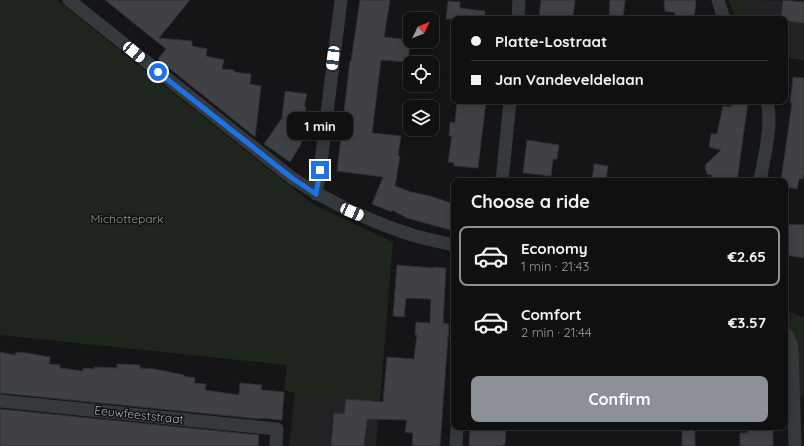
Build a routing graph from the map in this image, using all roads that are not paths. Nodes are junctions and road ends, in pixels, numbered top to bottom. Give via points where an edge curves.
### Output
1 (69, 0) edge
2 (80, 0) edge
3 (341, 0) edge
4 (519, 0) edge
5 (718, 0) edge
6 (86, 13) junction
7 (518, 16) edge
8 (723, 16) edge
9 (510, 104) edge
10 (769, 104) edge
11 (502, 178) edge
12 (760, 178) edge
13 (316, 194) junction
14 (451, 244) edge
15 (788, 336) edge
16 (804, 394) edge
17 (0, 401) edge
18 (794, 408) junction
19 (457, 430) edge
20 (276, 446) edge
21 (456, 446) edge
22 (795, 446) edge

1 - 6 street
2 - 6 street
3 - 13 street
4 - 7 street
5 - 8 street
6 - 13 street via 292,178
9 - 11 street
10 - 12 street via 769,126
13 - 14 street via 373,221
15 - 18 street via 792,347
16 - 18 street
17 - 20 street, Eeuwfeeststraat via 277,429
18 - 22 street
19 - 21 street

